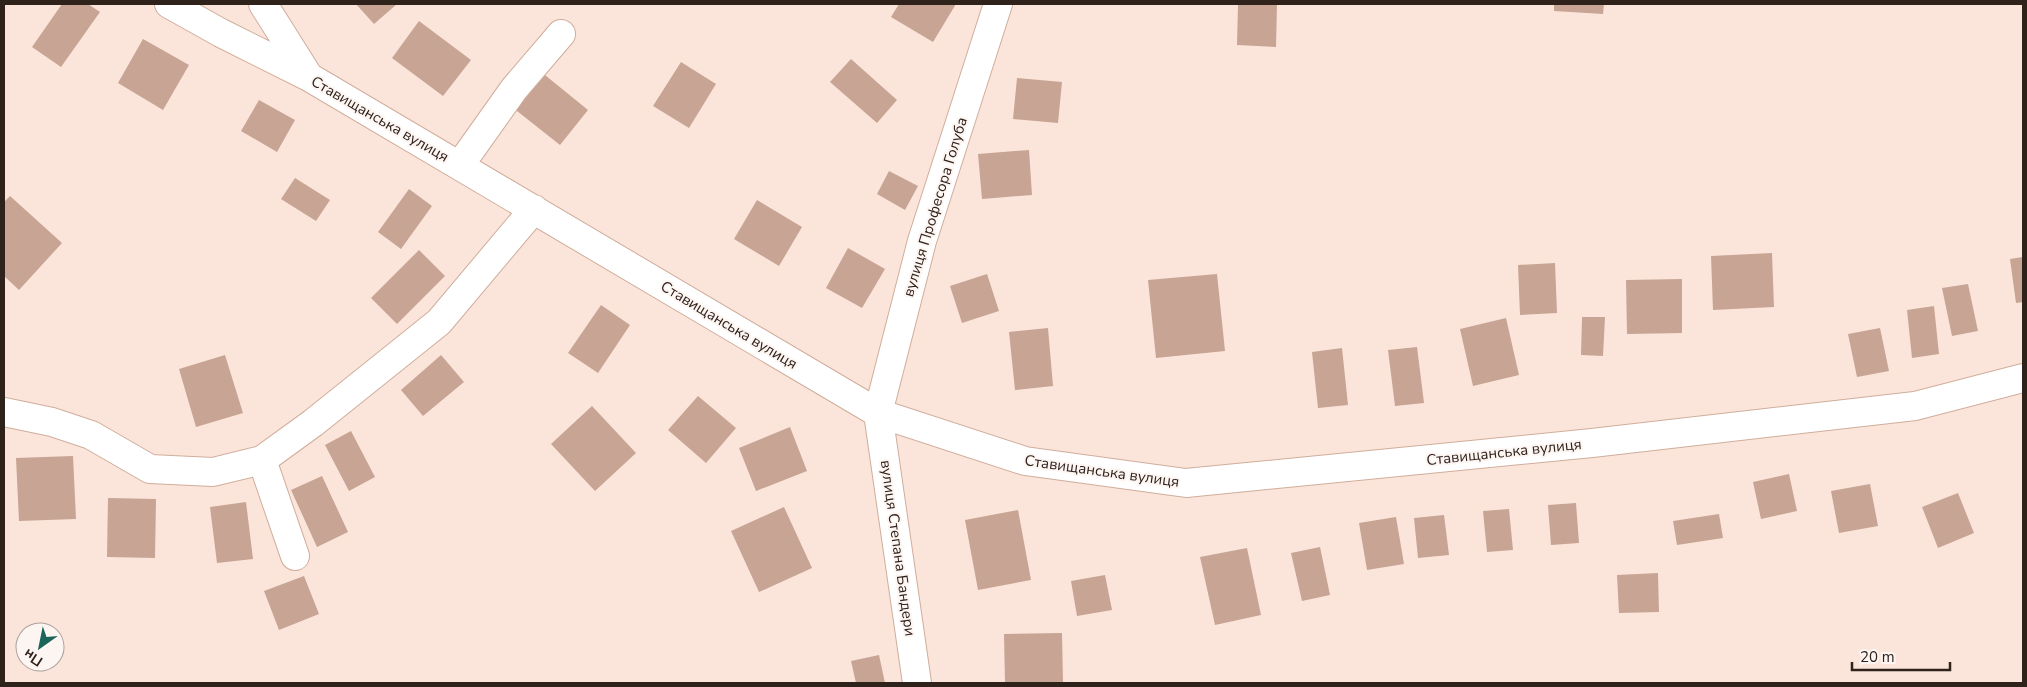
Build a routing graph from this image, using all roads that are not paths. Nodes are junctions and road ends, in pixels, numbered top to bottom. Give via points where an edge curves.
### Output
1 (170, 4) edge
2 (263, 4) edge
3 (998, 4) edge
4 (561, 34) dead end
5 (309, 77) junction
6 (460, 165) junction
7 (534, 209) junction
8 (2023, 378) edge
9 (4, 412) edge
10 (878, 413) junction
11 (262, 460) junction
12 (295, 556) dead end
13 (918, 683) edge

1 - 5 street, Ставищанська вулиця
2 - 5 street
3 - 10 street, вулиця Професора Голуба via 922,241
4 - 6 street via 514,89
5 - 6 street, Ставищанська вулиця
6 - 7 street, Ставищанська вулиця
7 - 10 street, Ставищанська вулиця
7 - 11 street via 439,322 314,423
8 - 10 street, Ставищанська вулиця via 1915,406 1592,443 1186,483 1025,461
9 - 11 street via 52,422 91,435 150,469 213,472
10 - 13 street, вулиця Степана Бандери
11 - 12 street

